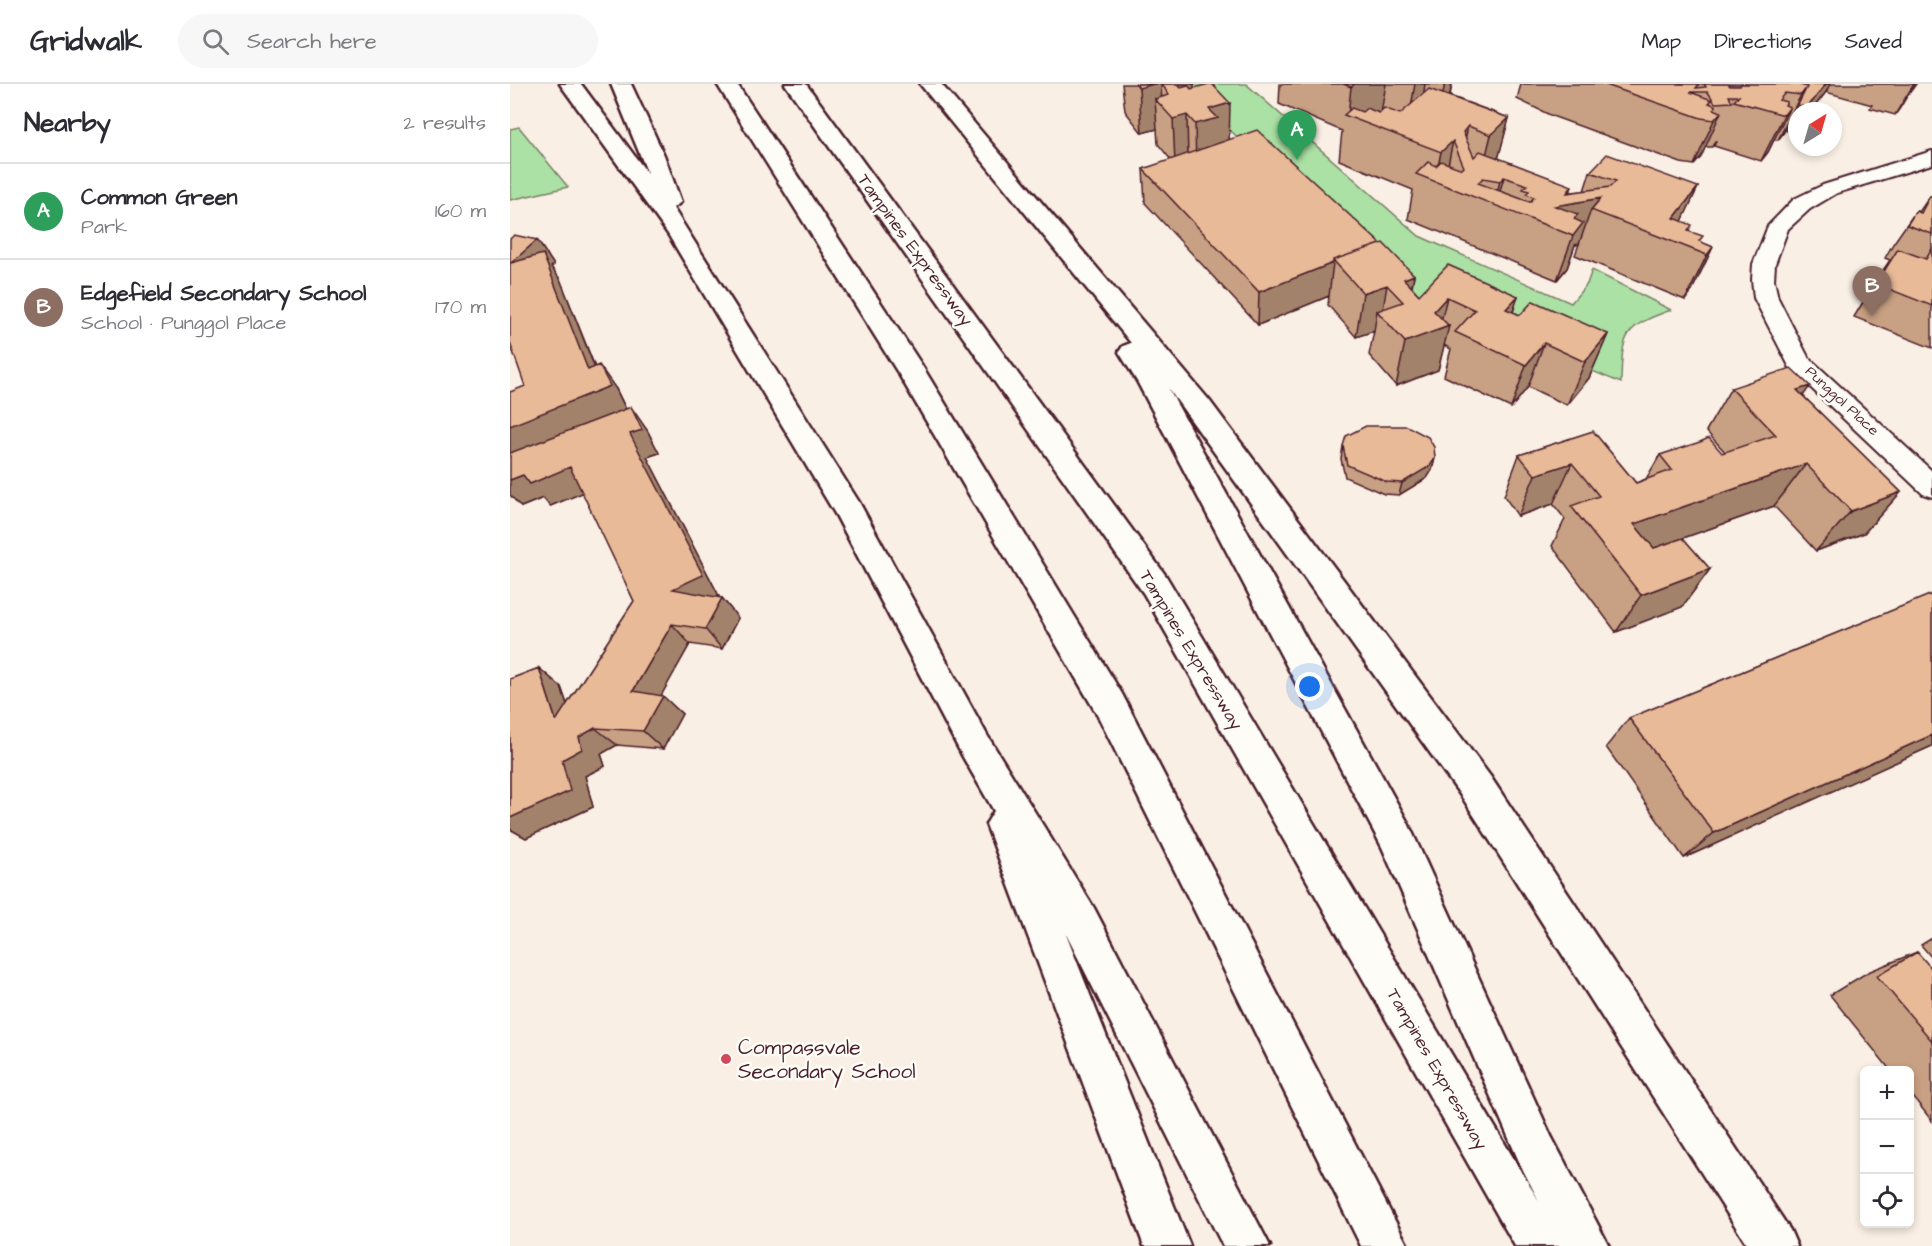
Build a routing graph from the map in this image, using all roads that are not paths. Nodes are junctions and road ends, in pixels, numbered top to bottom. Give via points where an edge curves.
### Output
1 (570, 84) edge
2 (621, 84) edge
3 (728, 84) edge
4 (795, 84) edge
5 (930, 84) edge
6 (1932, 157) edge
7 (679, 232) junction
8 (1058, 237) junction
9 (1932, 487) edge
10 (975, 746) junction
11 (1167, 1246) edge
12 (1247, 1246) edge
13 (1384, 1246) edge
14 (1540, 1246) edge
15 (1586, 1246) edge
16 (1774, 1246) edge

1 - 7 highway
2 - 7 highway via 653,155
3 - 13 highway via 910,371 1110,705
4 - 14 highway, Tampines Expressway via 1155,585
5 - 8 highway
6 - 9 street, Punggol Place via 1830,189 1802,204 1779,226 1764,264 1763,280 1766,298 1799,362
7 - 10 highway via 848,510
8 - 15 highway via 1150,380 1395,835 1536,1151
8 - 16 highway via 1199,407 1477,788
10 - 11 highway
10 - 12 highway via 1080,921

